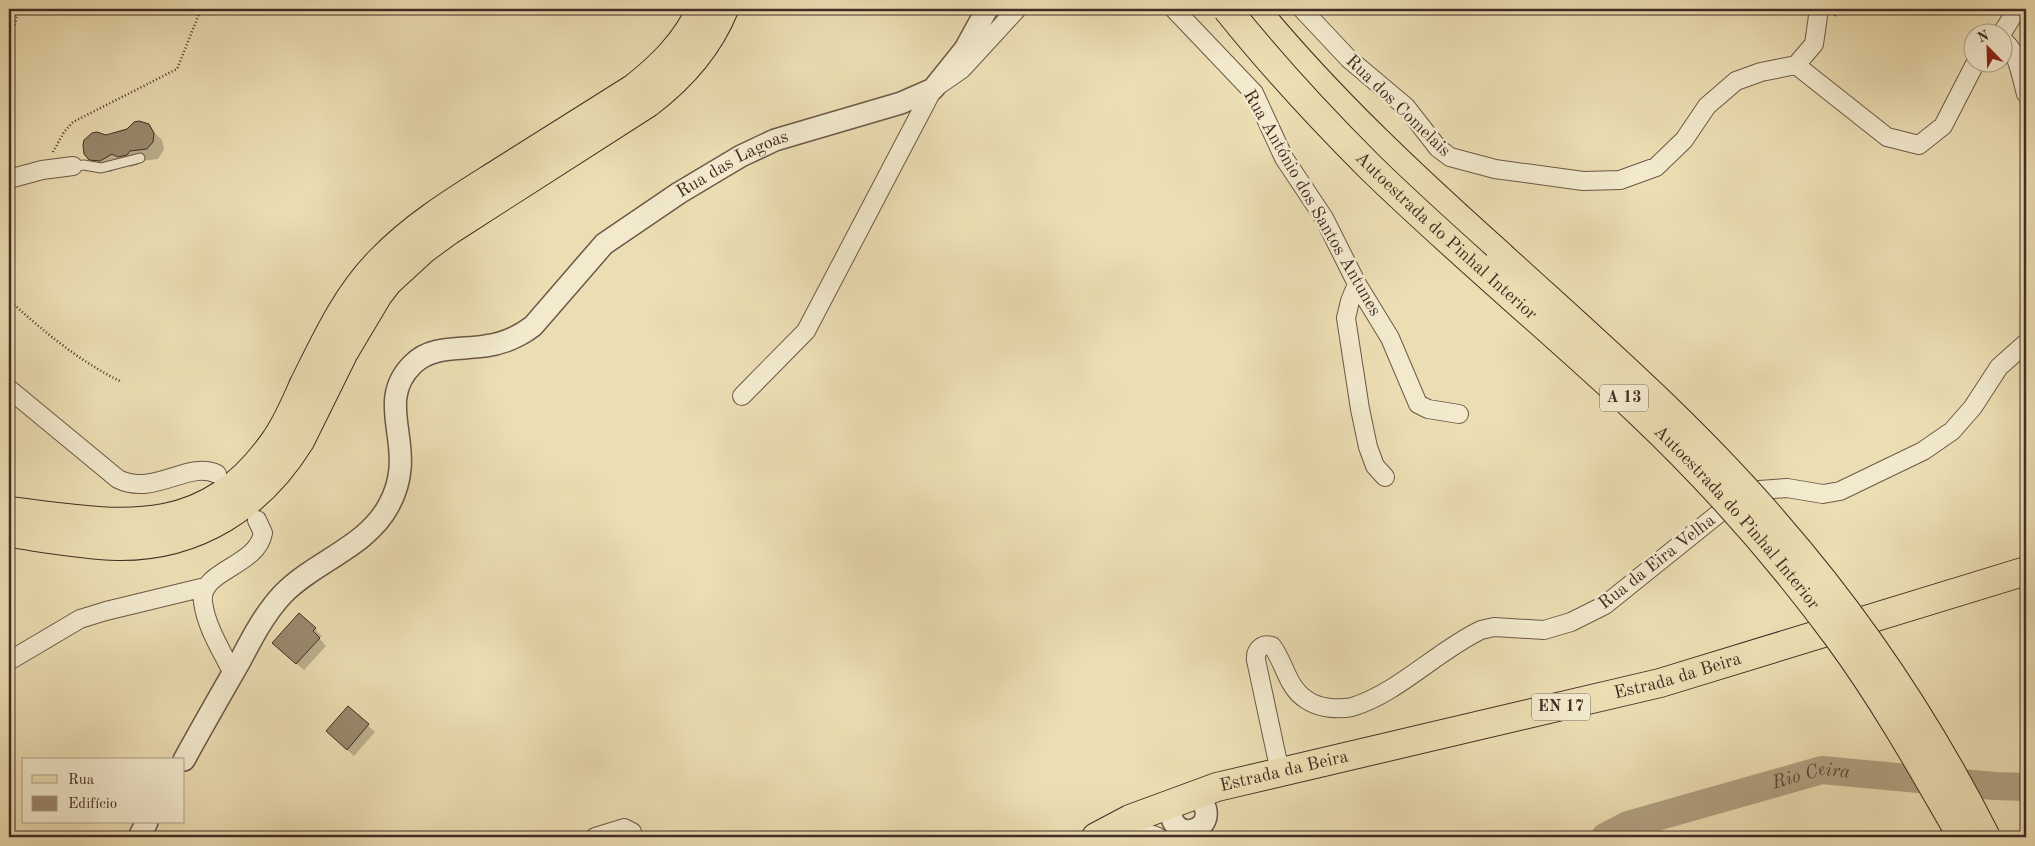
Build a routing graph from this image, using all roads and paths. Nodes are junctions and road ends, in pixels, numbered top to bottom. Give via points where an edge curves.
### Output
1 (19, 9) edge
2 (201, 9) edge
3 (701, 9) edge
4 (724, 9) edge
5 (987, 9) edge
6 (1017, 9) edge
7 (1174, 9) edge
8 (1227, 9) edge
9 (1255, 9) edge
10 (1302, 9) edge
11 (1819, 9) edge
12 (2018, 9) edge
13 (2009, 22) edge
14 (9, 45) edge
15 (2012, 52) edge
16 (1796, 65) junction
17 (1971, 72) edge
18 (934, 89) junction
19 (2026, 94) edge
20 (140, 158) dead end
21 (72, 166) joint
22 (42, 170) junction
23 (9, 179) edge
24 (1358, 284) junction
25 (9, 300) edge
26 (2026, 343) edge
27 (122, 382) dead end
28 (9, 389) edge
29 (742, 396) dead end
30 (1459, 414) dead end
31 (217, 474) dead end
32 (1385, 477) dead end
33 (9, 511) edge
34 (257, 520) dead end
35 (9, 533) edge
36 (2026, 571) edge
37 (205, 587) junction
38 (9, 661) edge
39 (232, 674) junction
40 (185, 758) edge
41 (1280, 772) junction
42 (1195, 817) edge
43 (146, 824) edge
44 (138, 837) edge
45 (595, 837) edge
46 (633, 837) edge
47 (1096, 837) edge
48 (1111, 837) edge
49 (1158, 837) edge
50 (1962, 837) edge
51 (1986, 837) edge

1 - 14 path
2 - 22 path via 177,69 73,122
3 - 33 main road via 671,56 647,78 436,214 381,260 336,320 275,442 250,472 214,500 195,510 146,522 94,522
4 - 35 main road via 719,23 696,57 667,89 450,230 388,282 367,311 289,459 257,495 239,509 185,536 142,544 94,544
5 - 18 street, Rua das Lagoas via 965,49
6 - 18 street via 962,69
7 - 24 street, Rua António dos Santos Antunes via 1254,93 1284,158 1324,218
8 - 50 main road, Autoestrada do Pinhal Interior / A 13, bridge via 1307,102 1369,166 1639,411 1723,498 1839,638 1905,738
9 - 51 main road, Autoestrada do Pinhal Interior / A 13, bridge via 1353,117 1428,190 1651,393 1776,523 1853,618 1920,717
10 - 16 street, Rua dos Comelais via 1349,59 1406,108 1432,142 1450,158 1495,169 1583,181 1620,180 1656,167 1684,140 1707,106 1736,81
11 - 16 street via 1814,44
12 - 13 street
15 - 19 street
16 - 17 street via 1888,136 1919,146 1943,126
18 - 29 street via 806,331
18 - 39 street, Rua das Lagoas via 901,103 775,140 741,156 613,236 533,326 522,334 486,346 434,352 414,362 399,382 395,397 400,467 397,486 382,517 356,541 298,580 281,596
20 - 21 lane via 101,168
21 - 22 street
22 - 23 street
24 - 30 street, Rua António dos Santos Antunes via 1390,338 1418,404
24 - 32 street via 1346,318 1368,447 1375,466
25 - 27 path via 78,357
26 - 41 street, Rua da Eira Velha via 1999,367 1973,407 1952,431 1923,451 1840,492 1823,494 1787,488 1760,490 1738,498 1605,605 1572,622 1544,630 1481,630 1382,693 1350,707 1324,708 1306,700 1290,682 1272,646 1260,648 1256,660
28 - 31 street via 118,479 140,485 198,471
34 - 37 street via 263,533 259,546
36 - 41 main road, Estrada da Beira / EN 17 via 1660,683
37 - 38 street via 80,619
37 - 39 street via 202,597 206,614
39 - 40 street, Rua das Lagoas
41 - 42 main road, Estrada da Beira / EN 17
42 - 47 main road, Estrada da Beira / EN 17 via 1130,819
43 - 44 street
45 - 46 street via 624,828 632,832
48 - 49 street via 1127,832

